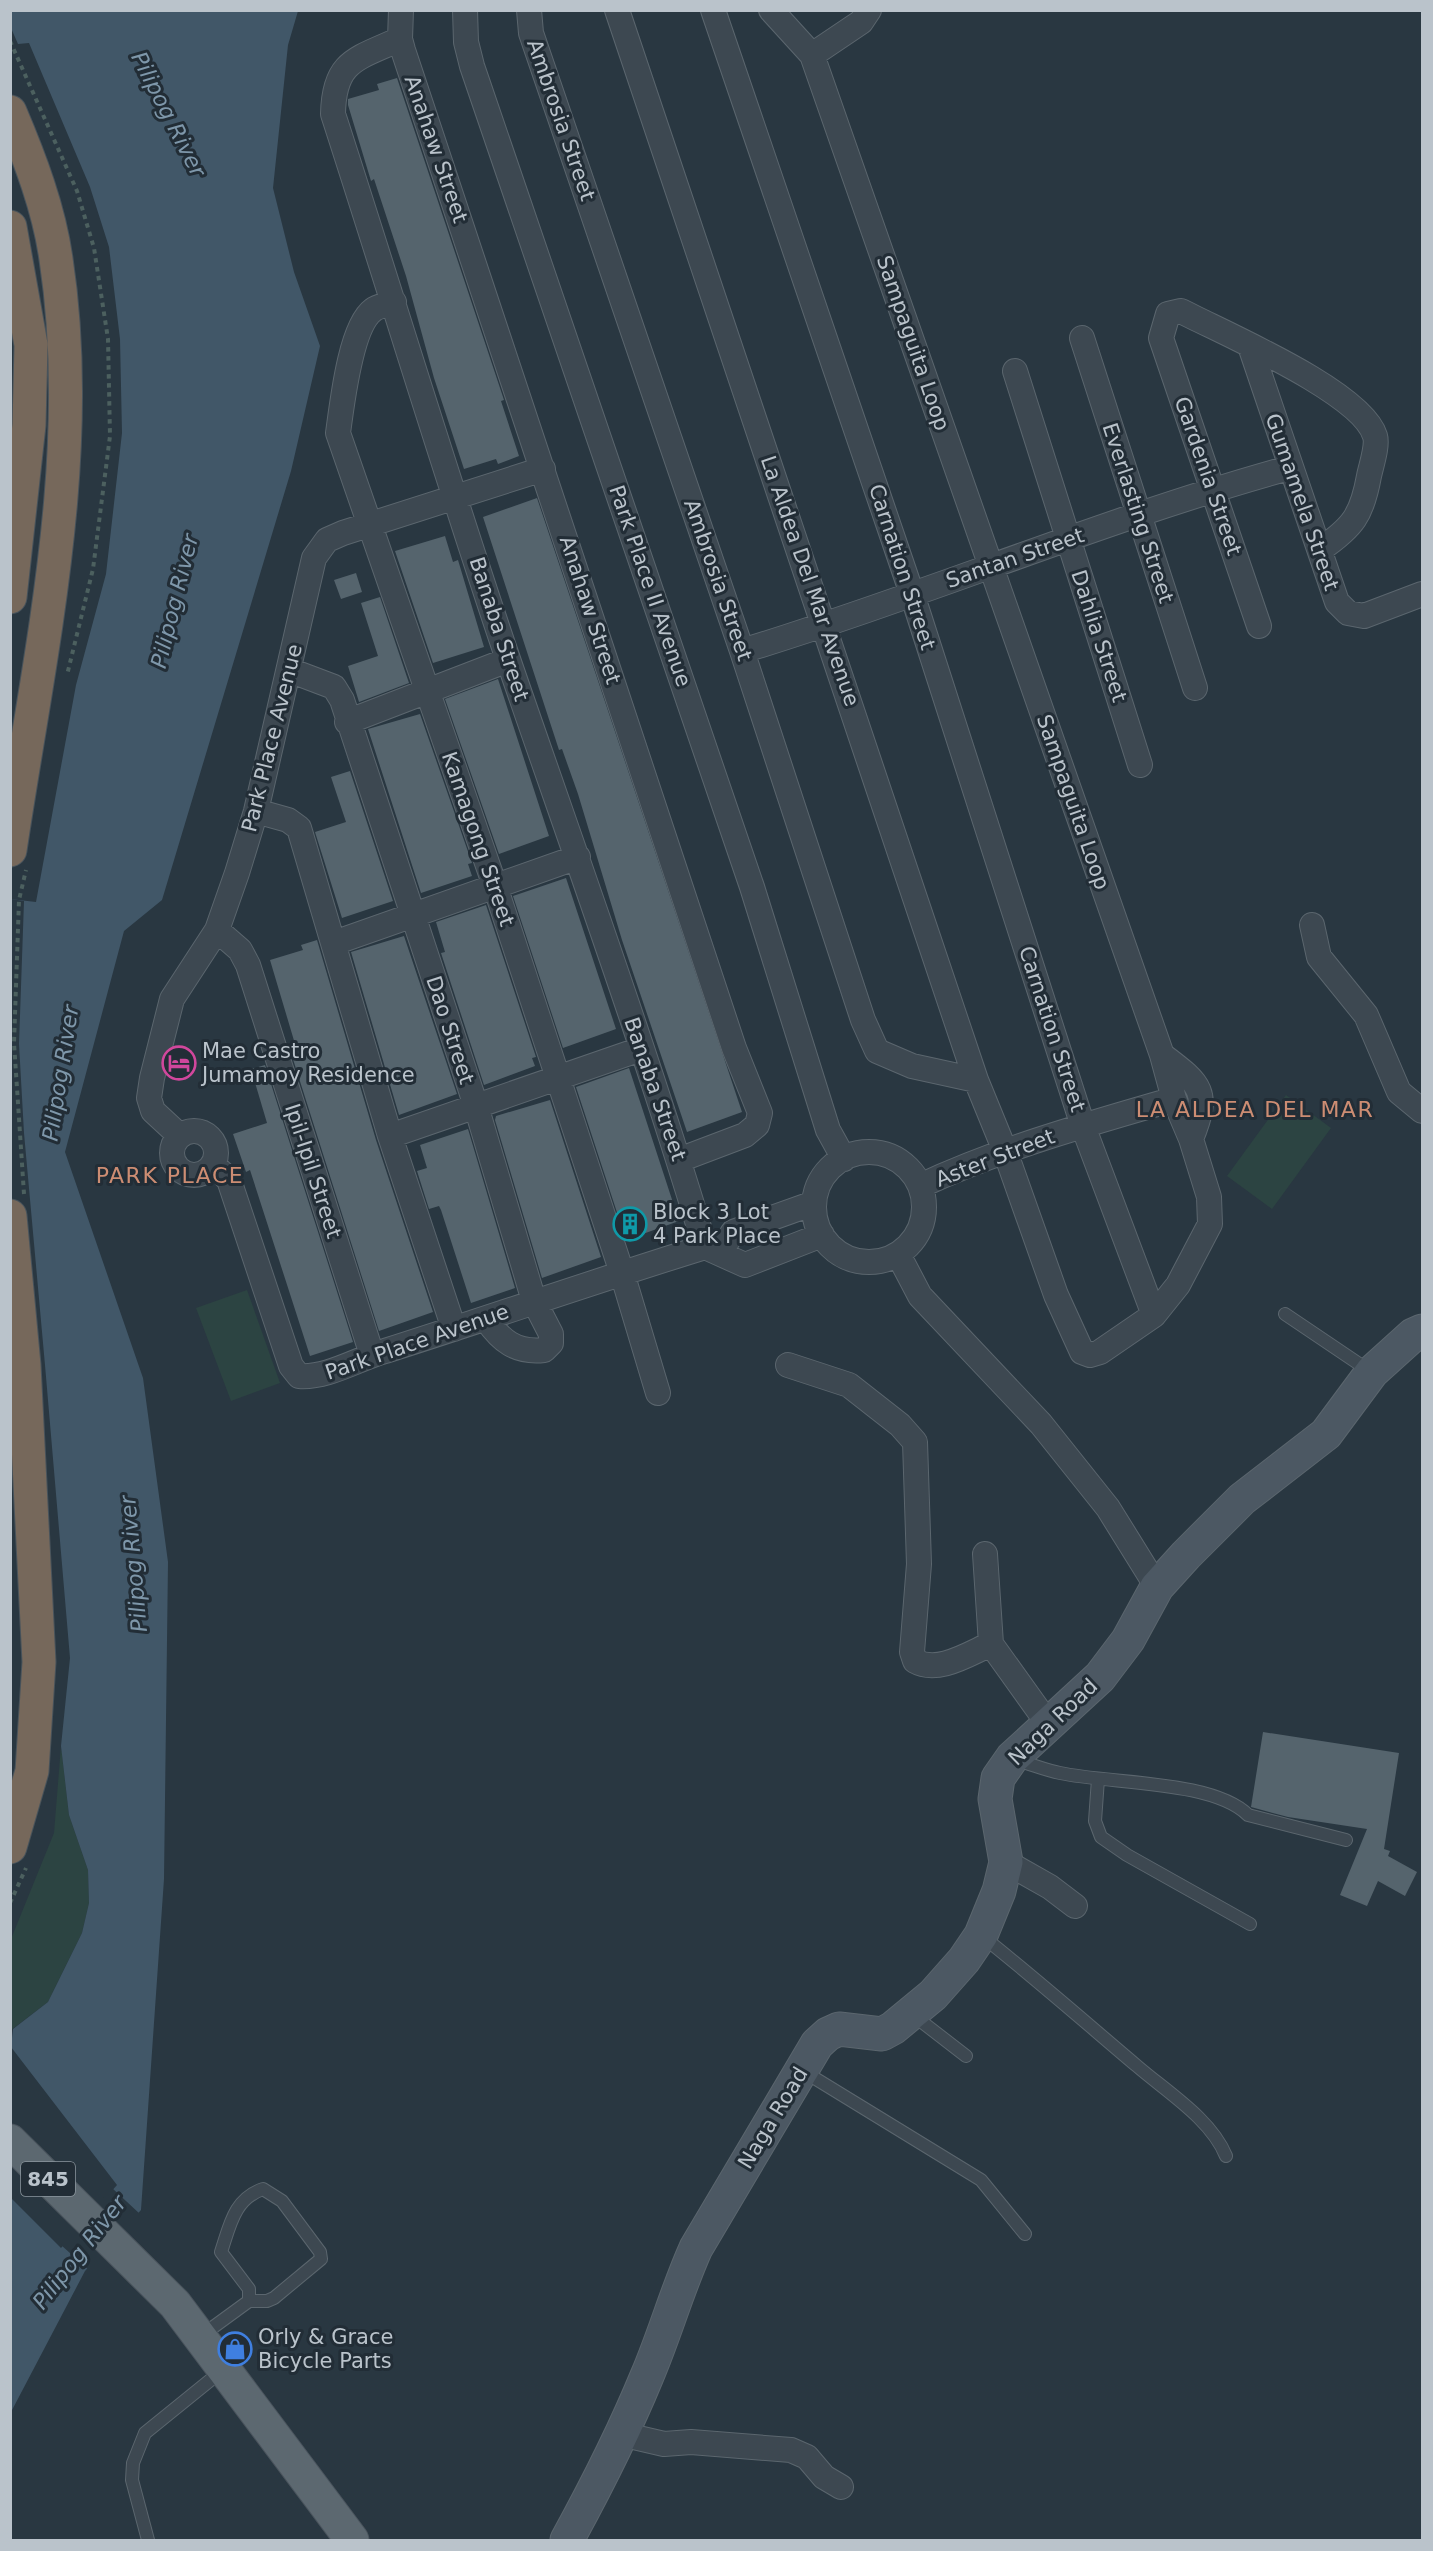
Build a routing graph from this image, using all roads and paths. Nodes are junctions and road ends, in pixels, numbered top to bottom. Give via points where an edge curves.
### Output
1 (401, 10) edge
2 (465, 10) edge
3 (529, 10) edge
4 (617, 10) edge
5 (713, 10) edge
6 (771, 10) edge
7 (869, 10) edge
8 (400, 39) junction
9 (812, 55) junction
10 (10, 112) edge
11 (10, 227) edge
12 (394, 302) junction
13 (1082, 338) dead end
14 (1250, 346) junction
15 (1015, 371) dead end
16 (1290, 468) junction
17 (543, 469) junction
18 (1214, 489) junction
19 (456, 496) junction
20 (1139, 515) junction
21 (368, 524) junction
22 (1068, 539) junction
23 (1321, 549) junction
24 (989, 566) junction
25 (912, 594) junction
26 (1422, 594) edge
27 (10, 597) edge
28 (825, 626) junction
29 (1259, 626) dead end
30 (742, 651) junction
31 (508, 660) junction
32 (289, 670) junction
33 (1195, 688) dead end
34 (426, 691) junction
35 (347, 722) junction
36 (1140, 765) dead end
37 (256, 811) junction
38 (10, 850) edge
39 (578, 857) junction
40 (495, 886) junction
41 (19, 900) dead end
42 (412, 915) junction
43 (1312, 925) dead end
44 (217, 930) junction
45 (334, 943) junction
46 (641, 1049) junction
47 (1162, 1055) junction
48 (557, 1078) junction
49 (976, 1080) junction
50 (1174, 1099) junction
51 (476, 1106) junction
52 (1422, 1111) edge
53 (1083, 1125) junction
54 (180, 1136) junction
55 (390, 1136) junction
56 (1191, 1139) junction
57 (1005, 1151) junction
58 (844, 1159) junction
59 (679, 1160) junction
60 (213, 1164) junction
61 (920, 1186) junction
62 (814, 1203) junction
63 (18, 1210) edge
64 (822, 1235) junction
65 (713, 1250) junction
66 (898, 1254) junction
67 (622, 1273) junction
68 (534, 1300) junction
69 (1285, 1314) dead end
70 (1154, 1315) junction
71 (486, 1318) junction
72 (454, 1329) junction
73 (1422, 1331) edge
74 (372, 1355) junction
75 (788, 1365) dead end
76 (1372, 1372) junction
77 (658, 1393) dead end
78 (985, 1554) dead end
79 (1157, 1587) junction
80 (991, 1644) junction
81 (1049, 1725) junction
82 (1012, 1758) junction
83 (1098, 1779) junction
84 (1346, 1840) dead end
85 (10, 1847) edge
86 (1006, 1862) junction
87 (1075, 1906) dead end
88 (1250, 1924) dead end
89 (981, 1935) junction
90 (912, 2014) junction
91 (966, 2056) dead end
92 (802, 2070) junction
93 (10, 2141) edge
94 (1226, 2156) dead end
95 (1025, 2234) dead end
96 (249, 2301) junction
97 (201, 2336) junction
98 (225, 2368) junction
99 (621, 2434) junction
100 (841, 2487) dead end
101 (148, 2541) edge
102 (352, 2541) edge
103 (567, 2541) edge

1 - 8 street, Anahaw Street
2 - 58 street, Park Place II Avenue via 472,66 748,876 828,1130
3 - 30 street, Ambrosia Street via 531,33
4 - 28 street, La Aldea Del Mar Avenue
5 - 25 street, Carnation Street
6 - 9 street, Sampaguita Loop
7 - 9 street via 861,22
8 - 12 street, Banaba Street via 345,68 333,90 333,114
8 - 17 street, Anahaw Street
9 - 24 street, Sampaguita Loop
10 - 38 highway via 44,205 56,258 65,344 65,421 55,552
11 - 27 highway via 31,345 29,425
12 - 19 street, Banaba Street
12 - 21 street, Kamagong Street via 374,309 364,319 348,367 338,433
13 - 20 street, Everlasting Street
14 - 16 street, Gumamela Street
14 - 18 street, Gardenia Street via 1181,311 1168,314 1163,325 1161,338
14 - 23 street via 1322,385 1364,416 1376,437 1358,518
15 - 22 street, Dahlia Street
16 - 18 street, Santan Street
16 - 23 street, Gumamela Street
17 - 19 street, Park Place Avenue
17 - 59 street, Anahaw Street via 734,1048 760,1113 757,1125 745,1135
18 - 20 street, Santan Street
18 - 29 street, Gardenia Street
19 - 21 street, Park Place Avenue
19 - 31 street, Banaba Street
20 - 22 street, Santan Street
20 - 33 street, Everlasting Street
21 - 32 street, Park Place Avenue via 327,540 314,558
21 - 34 street, Kamagong Street
22 - 24 street, Santan Street
22 - 36 street, Dahlia Street
23 - 26 street, Gumamela Street via 1337,602 1348,613 1364,616
24 - 25 street, Santan Street
24 - 47 street, Sampaguita Loop
25 - 28 street, Santan Street
25 - 53 street, Carnation Street
28 - 30 street, Santan Street
28 - 49 street, La Aldea Del Mar Avenue
30 - 49 street, Ambrosia Street via 863,1020 877,1051 912,1066
31 - 34 street
31 - 39 street, Banaba Street
32 - 35 street, Dao Street via 334,687
32 - 37 street, Park Place Avenue
34 - 35 street
34 - 40 street, Kamagong Street
35 - 42 street, Dao Street
37 - 44 street, Park Place Avenue
37 - 45 street via 288,820 299,828
39 - 40 street
39 - 46 street, Banaba Street
40 - 42 street
40 - 48 street, Kamagong Street
41 - 63 path via 14,1043
42 - 45 street
42 - 51 street, Dao Street
43 - 52 street via 1319,957 1366,1015 1399,1092
44 - 54 street, Park Place Avenue via 172,999 150,1088 153,1111
44 - 74 street, Ipil-Ipil Street via 240,950 248,965
45 - 55 street
46 - 48 street
46 - 59 street, Banaba Street
47 - 50 street, Sampaguita Loop
47 - 56 street via 1199,1092 1203,1109
48 - 51 street
48 - 67 street, Kamagong Street
49 - 57 street, La Aldea Del Mar Avenue
50 - 53 street, Aster Street
50 - 56 street, Sampaguita Loop
51 - 55 street
51 - 68 street, Dao Street
53 - 57 street, Aster Street
53 - 70 street, Carnation Street
54 - 60 street via 193,1131 206,1134 215,1145
54 - 60 street via 172,1153 180,1169 197,1174
55 - 72 street
56 - 70 street, Sampaguita Loop via 1209,1197 1210,1224 1178,1285
57 - 61 street, Aster Street
57 - 70 street, Sampaguita Loop via 1056,1295 1082,1352 1100,1352
58 - 61 street via 866,1152 894,1157 906,1165
58 - 62 street via 826,1173
59 - 65 street, Banaba Street
60 - 74 street, Park Place Avenue via 229,1180 291,1366 299,1376 315,1377
61 - 66 street via 925,1209 921,1227
62 - 64 street via 815,1220
62 - 65 street via 733,1232
63 - 85 highway via 38,1704 32,1771
64 - 65 street via 745,1265
64 - 66 street via 833,1249 848,1258 882,1261
65 - 67 street, Park Place Avenue
66 - 79 street via 920,1296 1041,1424 1108,1508
67 - 68 street, Park Place Avenue
67 - 77 street, Kamagong Street
68 - 71 street, Park Place Avenue
68 - 71 street, Dao Street via 551,1334 551,1342 544,1350 508,1344
69 - 76 lane
71 - 72 street, Park Place Avenue
72 - 74 street, Park Place Avenue
73 - 76 street, Naga Road
75 - 80 street via 849,1385 915,1442 919,1564 912,1652 915,1661 936,1666
76 - 79 street, Naga Road via 1326,1434 1242,1499
78 - 80 street
79 - 81 street, Naga Road via 1128,1640 1100,1677
80 - 81 street
81 - 82 street, Naga Road
82 - 83 lane via 1059,1773
82 - 86 street, Naga Road via 998,1778 995,1799
83 - 84 lane via 1209,1793 1248,1815
83 - 88 lane via 1095,1821 1101,1837 1127,1856
86 - 87 street
86 - 89 street, Naga Road
89 - 90 street, Naga Road via 964,1960
89 - 94 lane via 1199,2119
90 - 91 lane
90 - 92 street, Naga Road via 882,2034 839,2030 828,2034 817,2044
92 - 95 lane via 981,2180
92 - 99 street, Naga Road via 696,2248
93 - 97 main road, 845 via 175,2304
96 - 96 lane via 249,2289 222,2252 231,2218 240,2203 263,2189 273,2194 320,2252 321,2259 274,2298
96 - 97 lane
97 - 98 main road, 845
98 - 101 lane via 145,2433 133,2463 132,2480
98 - 102 main road, 845
99 - 100 street via 664,2444 691,2442 791,2450 807,2457 824,2477
99 - 103 street, Naga Road

